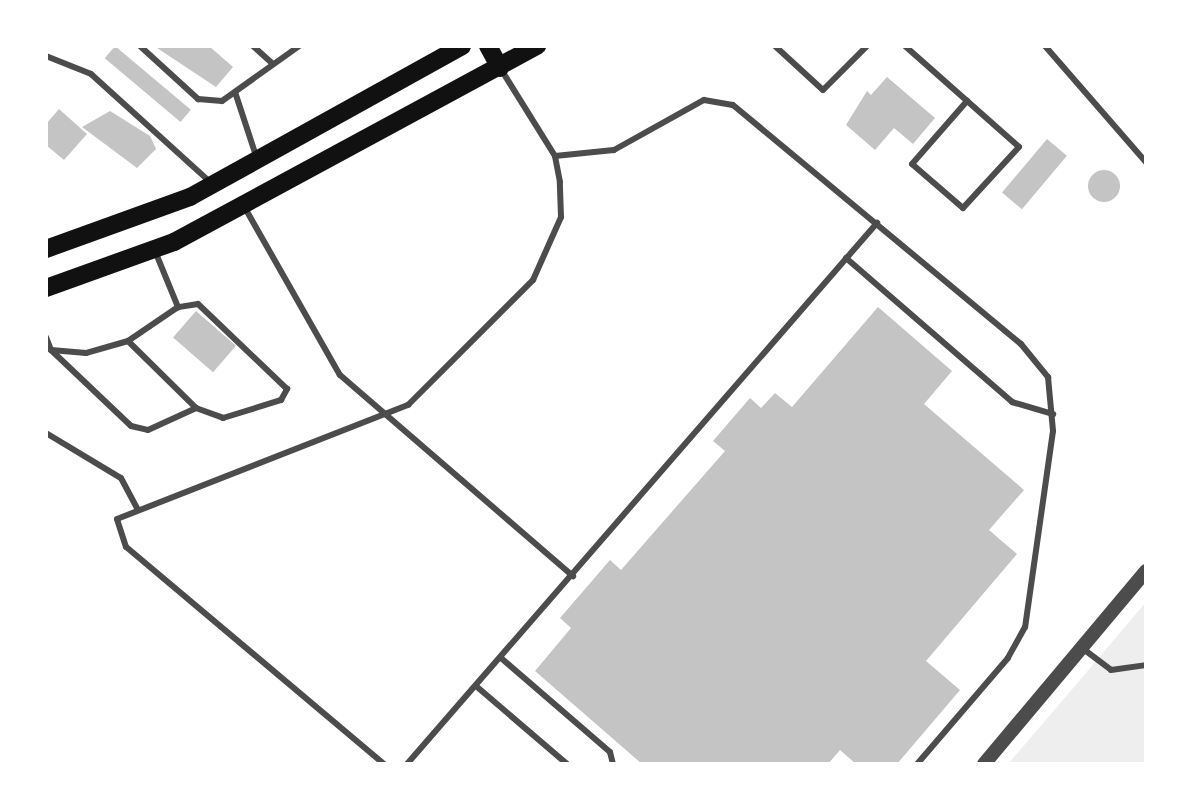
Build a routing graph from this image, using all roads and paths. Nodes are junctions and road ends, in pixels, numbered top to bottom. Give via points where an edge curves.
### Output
1 (140, 46) edge
2 (253, 46) edge
3 (299, 46) edge
4 (462, 46) edge
5 (488, 46) edge
6 (537, 46) edge
7 (775, 46) edge
8 (867, 46) edge
9 (905, 46) edge
10 (1045, 46) edge
11 (46, 56) edge
12 (272, 63) junction
13 (500, 68) junction
14 (235, 92) junction
15 (967, 101) junction
16 (555, 156) junction
17 (258, 160) junction
18 (1146, 162) edge
19 (213, 184) junction
20 (245, 206) junction
21 (877, 223) junction
22 (46, 249) edge
23 (154, 250) junction
24 (846, 258) junction
25 (46, 288) edge
26 (178, 307) junction
27 (46, 337) edge
28 (128, 341) junction
29 (48, 353) edge
30 (196, 408) junction
31 (377, 411) junction
32 (1053, 414) junction
33 (46, 433) edge
34 (138, 510) junction
35 (1146, 571) edge
36 (573, 576) junction
37 (1082, 648) junction
38 (501, 658) junction
39 (1146, 665) edge
40 (476, 686) junction
41 (384, 764) edge
42 (407, 764) edge
43 (567, 764) edge
44 (613, 764) edge
45 (917, 764) edge
46 (984, 764) edge

1 - 14 lane via 198,99 222,101
2 - 12 lane
3 - 12 lane
4 - 17 main road
5 - 13 main road
6 - 13 main road
7 - 8 lane via 823,90
9 - 15 lane
10 - 18 lane
11 - 19 lane via 91,74
12 - 14 lane
13 - 16 lane
13 - 20 main road
14 - 17 lane
15 - 15 lane via 1019,147 963,208 912,164
16 - 21 lane via 614,150 704,100 733,105
16 - 31 lane via 561,217 533,280 425,391 408,405
17 - 19 main road
19 - 22 main road
20 - 23 main road
20 - 31 lane via 340,375
21 - 24 lane
21 - 32 lane via 1021,344 1048,377
23 - 25 main road
23 - 26 lane
24 - 32 lane via 1012,402
24 - 36 lane
26 - 28 lane
26 - 30 lane via 198,304 287,389 281,400 223,418
27 - 29 lane
28 - 29 lane via 86,353
28 - 30 lane
29 - 30 lane via 131,426 148,430
31 - 34 lane
31 - 36 lane
32 - 45 lane via 1025,627 1008,658
33 - 34 lane via 121,478
34 - 41 lane via 117,519 126,547
35 - 37 street
36 - 38 lane
37 - 39 lane via 1111,670
37 - 46 street
38 - 40 lane
38 - 44 lane via 610,752
40 - 42 lane
40 - 43 lane

